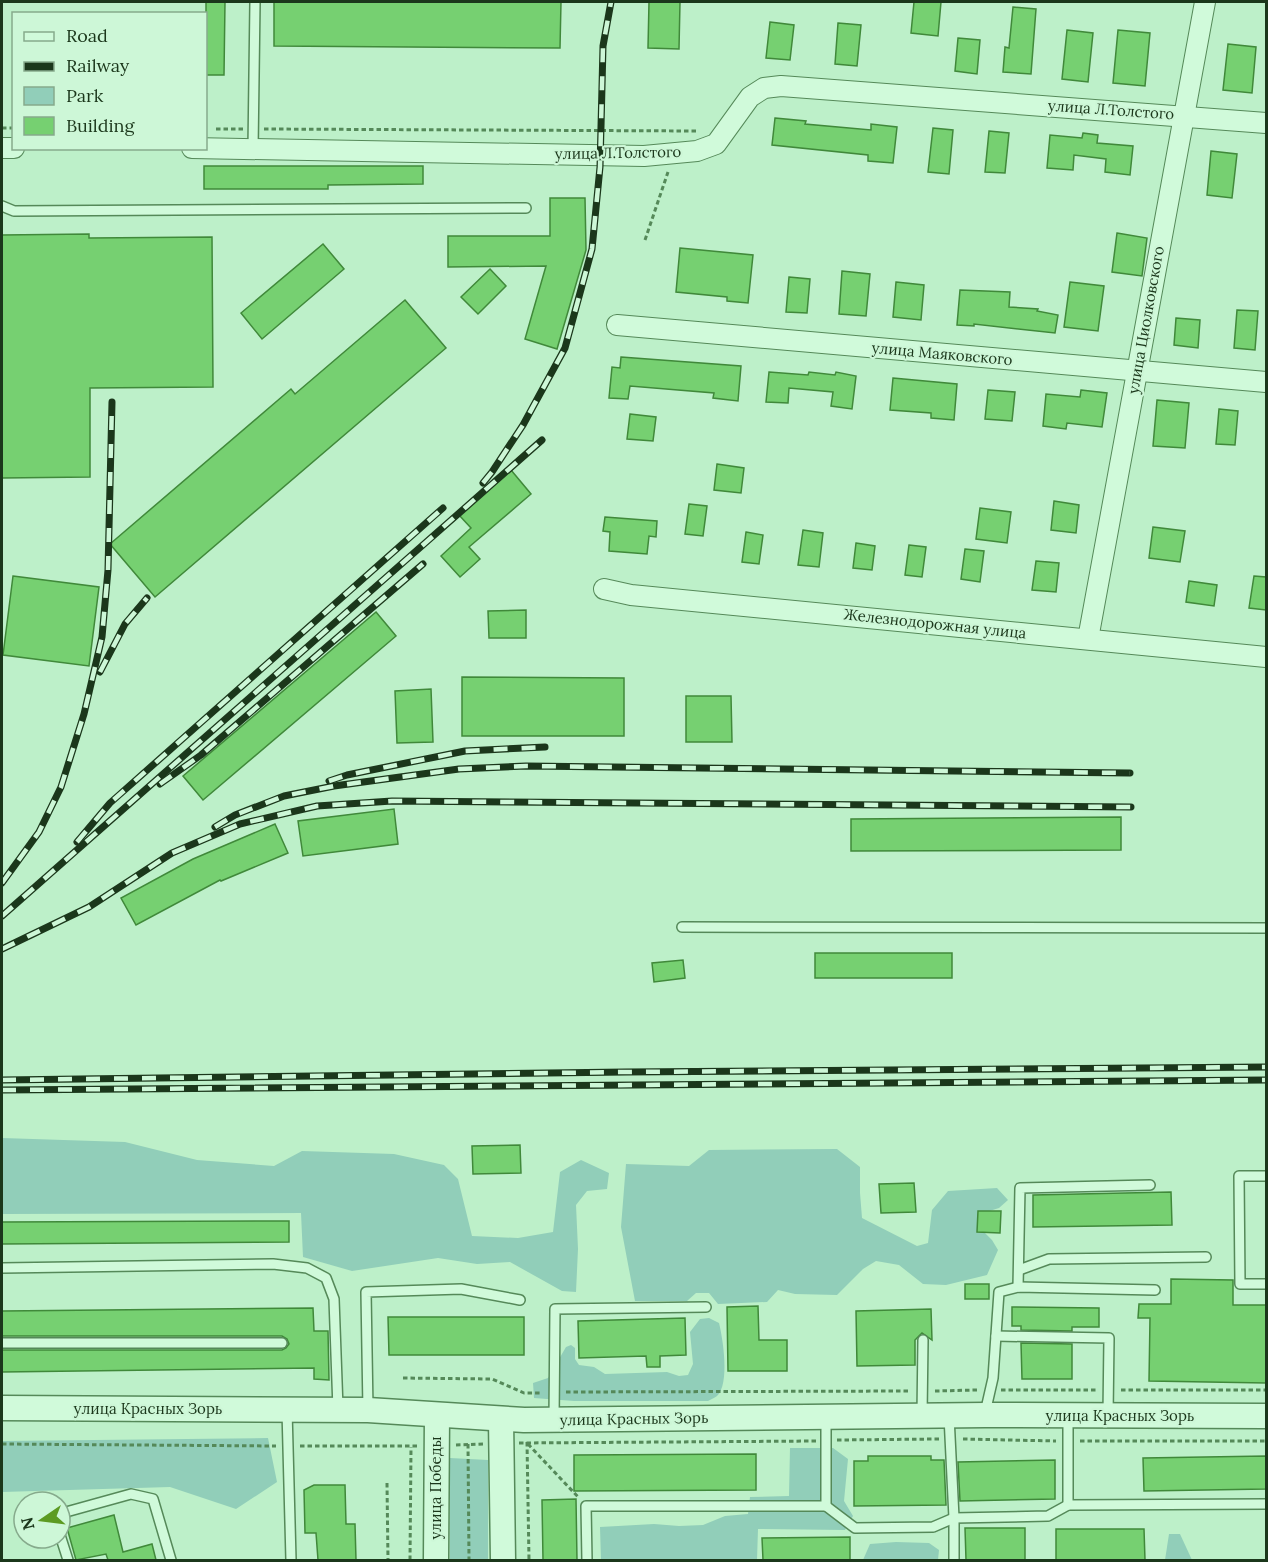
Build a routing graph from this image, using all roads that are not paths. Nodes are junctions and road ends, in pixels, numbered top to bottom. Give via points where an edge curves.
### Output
1 (255, 2) edge
2 (1205, 2) edge
3 (1184, 116) junction
4 (1266, 123) edge
5 (207, 148) edge
6 (253, 149) junction
7 (2, 206) edge
8 (526, 208) dead end
9 (617, 325) dead end
10 (1137, 372) junction
11 (1266, 382) edge
12 (604, 589) dead end
13 (1088, 639) junction
14 (1266, 657) edge
15 (682, 927) dead end
16 (1266, 928) edge
17 (1266, 1176) edge
18 (1150, 1185) dead end
19 (1206, 1257) dead end
20 (2, 1268) edge
21 (1019, 1270) junction
22 (1266, 1284) edge
23 (1017, 1287) junction
24 (1155, 1290) dead end
25 (520, 1300) dead end
26 (706, 1307) dead end
27 (996, 1336) junction
28 (923, 1340) dead end
29 (2, 1343) edge
30 (282, 1343) dead end
31 (2, 1408) edge
32 (287, 1410) junction
33 (338, 1410) junction
34 (368, 1410) junction
35 (437, 1415) junction
36 (985, 1415) junction
37 (922, 1416) junction
38 (1266, 1416) edge
39 (1068, 1417) junction
40 (1108, 1417) junction
41 (554, 1419) junction
42 (518, 1427) junction
43 (949, 1427) junction
44 (826, 1429) junction
45 (1266, 1504) edge
46 (826, 1506) junction
47 (1068, 1506) junction
48 (72, 1510) edge
49 (954, 1518) junction
50 (171, 1560) edge
51 (291, 1560) edge
52 (436, 1560) edge
53 (503, 1560) edge
54 (587, 1560) edge
55 (954, 1560) edge

1 - 6 lane
2 - 3 street, улица Циолковского
3 - 4 street, улица Л.Толстого
3 - 6 street, улица Л.Толстого via 781,86 764,88 750,97 716,144 698,151 644,156
3 - 10 street, улица Циолковского
5 - 6 street, улица Л.Толстого
7 - 8 lane via 14,211
9 - 10 street, улица Маяковского
10 - 11 street, улица Маяковского
10 - 13 street, улица Циолковского
12 - 13 street, Железнодорожная улица via 631,595
13 - 14 street, Железнодорожная улица
15 - 16 lane
17 - 22 lane via 1239,1176 1240,1284
18 - 21 lane via 1020,1188
19 - 21 lane via 1049,1259
20 - 33 lane via 273,1264 307,1268 326,1278 334,1299
21 - 23 lane
23 - 24 lane
23 - 27 lane via 999,1292
25 - 34 lane via 461,1289 366,1292
26 - 41 lane via 555,1309
27 - 36 lane
27 - 40 lane via 1109,1338
28 - 37 lane
29 - 30 lane
31 - 32 street, улица Красных Зорь
32 - 33 street, улица Красных Зорь
32 - 51 lane
33 - 34 street, улица Красных Зорь
34 - 35 street, улица Красных Зорь
35 - 42 street, улица Красных Зорь
35 - 52 street, улица Победы
36 - 39 street, улица Красных Зорь
36 - 43 street, улица Красных Зорь
37 - 43 street, улица Красных Зорь
37 - 44 street, улица Красных Зорь
38 - 40 street, улица Красных Зорь
39 - 40 street, улица Красных Зорь
39 - 47 lane
41 - 42 street, улица Красных Зорь
41 - 44 street, улица Красных Зорь
42 - 53 street via 502,1443
43 - 49 lane
44 - 46 lane
45 - 47 lane
46 - 49 lane via 855,1528 933,1527
46 - 54 lane via 586,1506
47 - 49 lane via 1048,1516
48 - 50 lane via 131,1494 153,1499
49 - 55 lane

